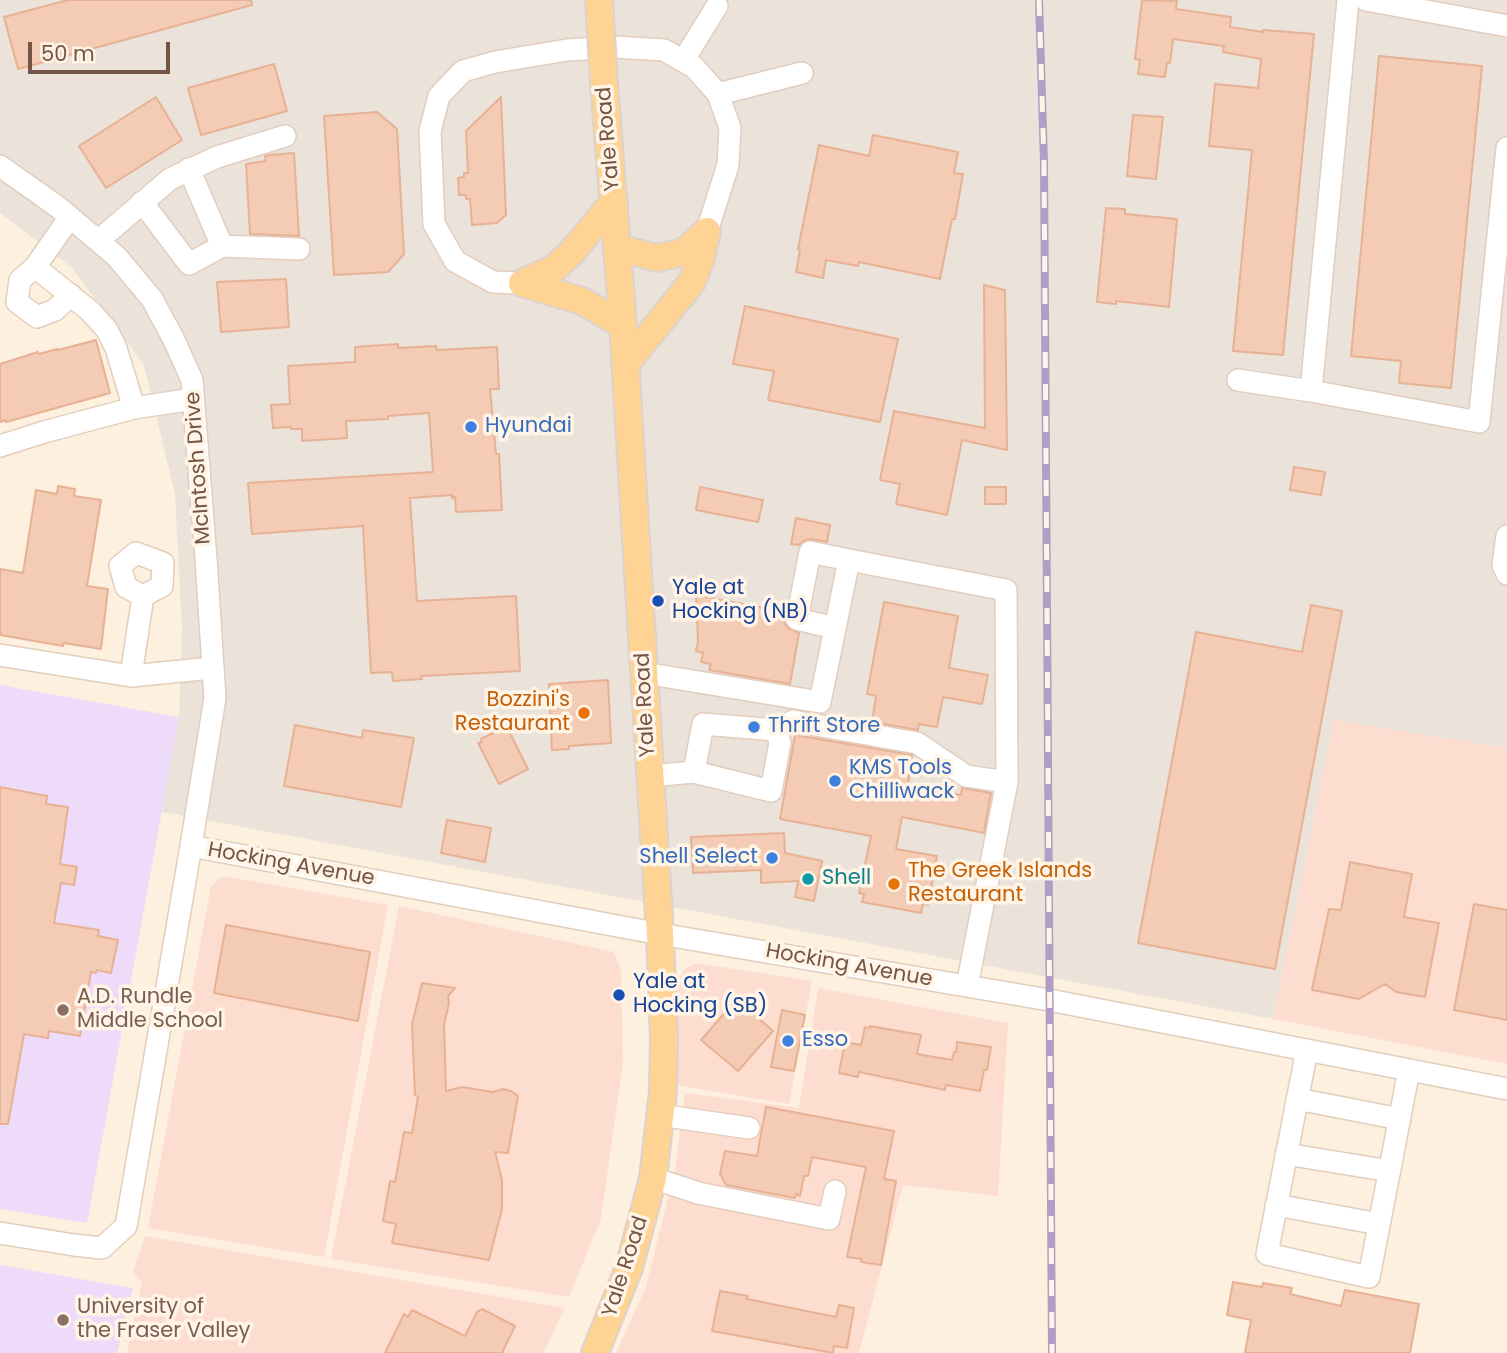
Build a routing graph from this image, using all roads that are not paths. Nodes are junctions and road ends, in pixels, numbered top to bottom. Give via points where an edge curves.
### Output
1 (599, 0) edge
2 (1348, 0) edge
3 (1366, 0) edge
4 (717, 6) dead end
5 (1507, 26) edge
6 (682, 61) junction
7 (802, 73) dead end
8 (718, 94) junction
9 (285, 136) dead end
10 (1507, 148) edge
11 (0, 166) edge
12 (189, 169) junction
13 (614, 201) junction
14 (142, 202) junction
15 (70, 217) junction
16 (707, 231) junction
17 (98, 241) junction
18 (222, 247) junction
19 (618, 248) junction
20 (299, 249) dead end
21 (35, 267) junction
22 (522, 283) junction
23 (71, 295) junction
24 (623, 325) junction
25 (625, 365) junction
26 (1238, 380) dead end
27 (1311, 391) junction
28 (193, 399) junction
29 (134, 408) junction
30 (0, 446) edge
31 (1507, 536) edge
32 (849, 560) junction
33 (1507, 574) edge
34 (143, 596) dead end
35 (835, 628) junction
36 (0, 655) edge
37 (212, 668) junction
38 (644, 673) junction
39 (131, 676) junction
40 (776, 730) junction
41 (694, 772) junction
42 (650, 776) junction
43 (1007, 782) junction
44 (191, 846) junction
45 (660, 934) junction
46 (967, 986) junction
47 (1307, 1050) junction
48 (1409, 1070) junction
49 (1507, 1089) edge
50 (1297, 1099) junction
51 (660, 1115) junction
52 (1400, 1119) junction
53 (749, 1128) dead end
54 (1286, 1154) junction
55 (1390, 1171) junction
56 (653, 1178) junction
57 (835, 1191) dead end
58 (1276, 1205) junction
59 (1379, 1224) junction
60 (0, 1233) edge
61 (595, 1353) edge

1 - 13 main road, Yale Road, bridge
2 - 27 street
3 - 5 street
4 - 6 street
6 - 8 street via 694,67
6 - 22 street via 664,50 567,50 463,71 439,96 430,131 434,224 455,261 493,282
7 - 8 street
8 - 16 street via 730,128 728,164
9 - 12 street
10 - 27 street via 1479,422
11 - 15 street, McIntosh Drive
12 - 14 street
12 - 18 street
13 - 19 main road, Yale Road
13 - 22 main road via 555,268
14 - 17 street
14 - 18 street via 189,264
15 - 17 street, McIntosh Drive
15 - 21 street
16 - 19 main road via 684,252 658,258
16 - 25 main road via 692,282
17 - 28 street, McIntosh Drive via 152,299 192,380
18 - 20 street
19 - 24 main road, Yale Road
21 - 23 street
21 - 23 street via 20,280 17,302 37,317 55,310
22 - 24 main road via 582,301
23 - 29 street via 107,330
24 - 25 main road, Yale Road
25 - 38 main road, Yale Road
26 - 27 street
28 - 29 street
28 - 37 street, McIntosh Drive
29 - 30 street
31 - 33 street via 1503,565
32 - 35 street
32 - 35 street via 810,552 797,618
32 - 43 street via 1006,590
34 - 39 street
35 - 38 street via 820,702
36 - 39 street
37 - 39 street
37 - 44 street, McIntosh Drive via 215,698
38 - 42 main road, Yale Road
40 - 41 street via 703,724
40 - 41 street via 780,743 771,792
40 - 43 street via 793,722 917,743 966,776
41 - 42 street
42 - 45 main road, Yale Road
43 - 46 street
44 - 45 street, Hocking Avenue
44 - 60 street, McIntosh Drive via 126,1226 102,1248
45 - 46 street, Hocking Avenue
45 - 51 main road, Yale Road via 664,1038
46 - 47 street, Hocking Avenue
47 - 48 street, Hocking Avenue
47 - 50 street
48 - 49 street, Hocking Avenue
48 - 52 street
50 - 52 street
50 - 54 street
51 - 53 street
51 - 56 main road, Yale Road
52 - 55 street
54 - 55 street
54 - 58 street
55 - 59 street
56 - 57 street via 698,1193 829,1219
56 - 61 main road, Yale Road via 629,1268
58 - 59 street
58 - 59 street via 1267,1254 1369,1277

